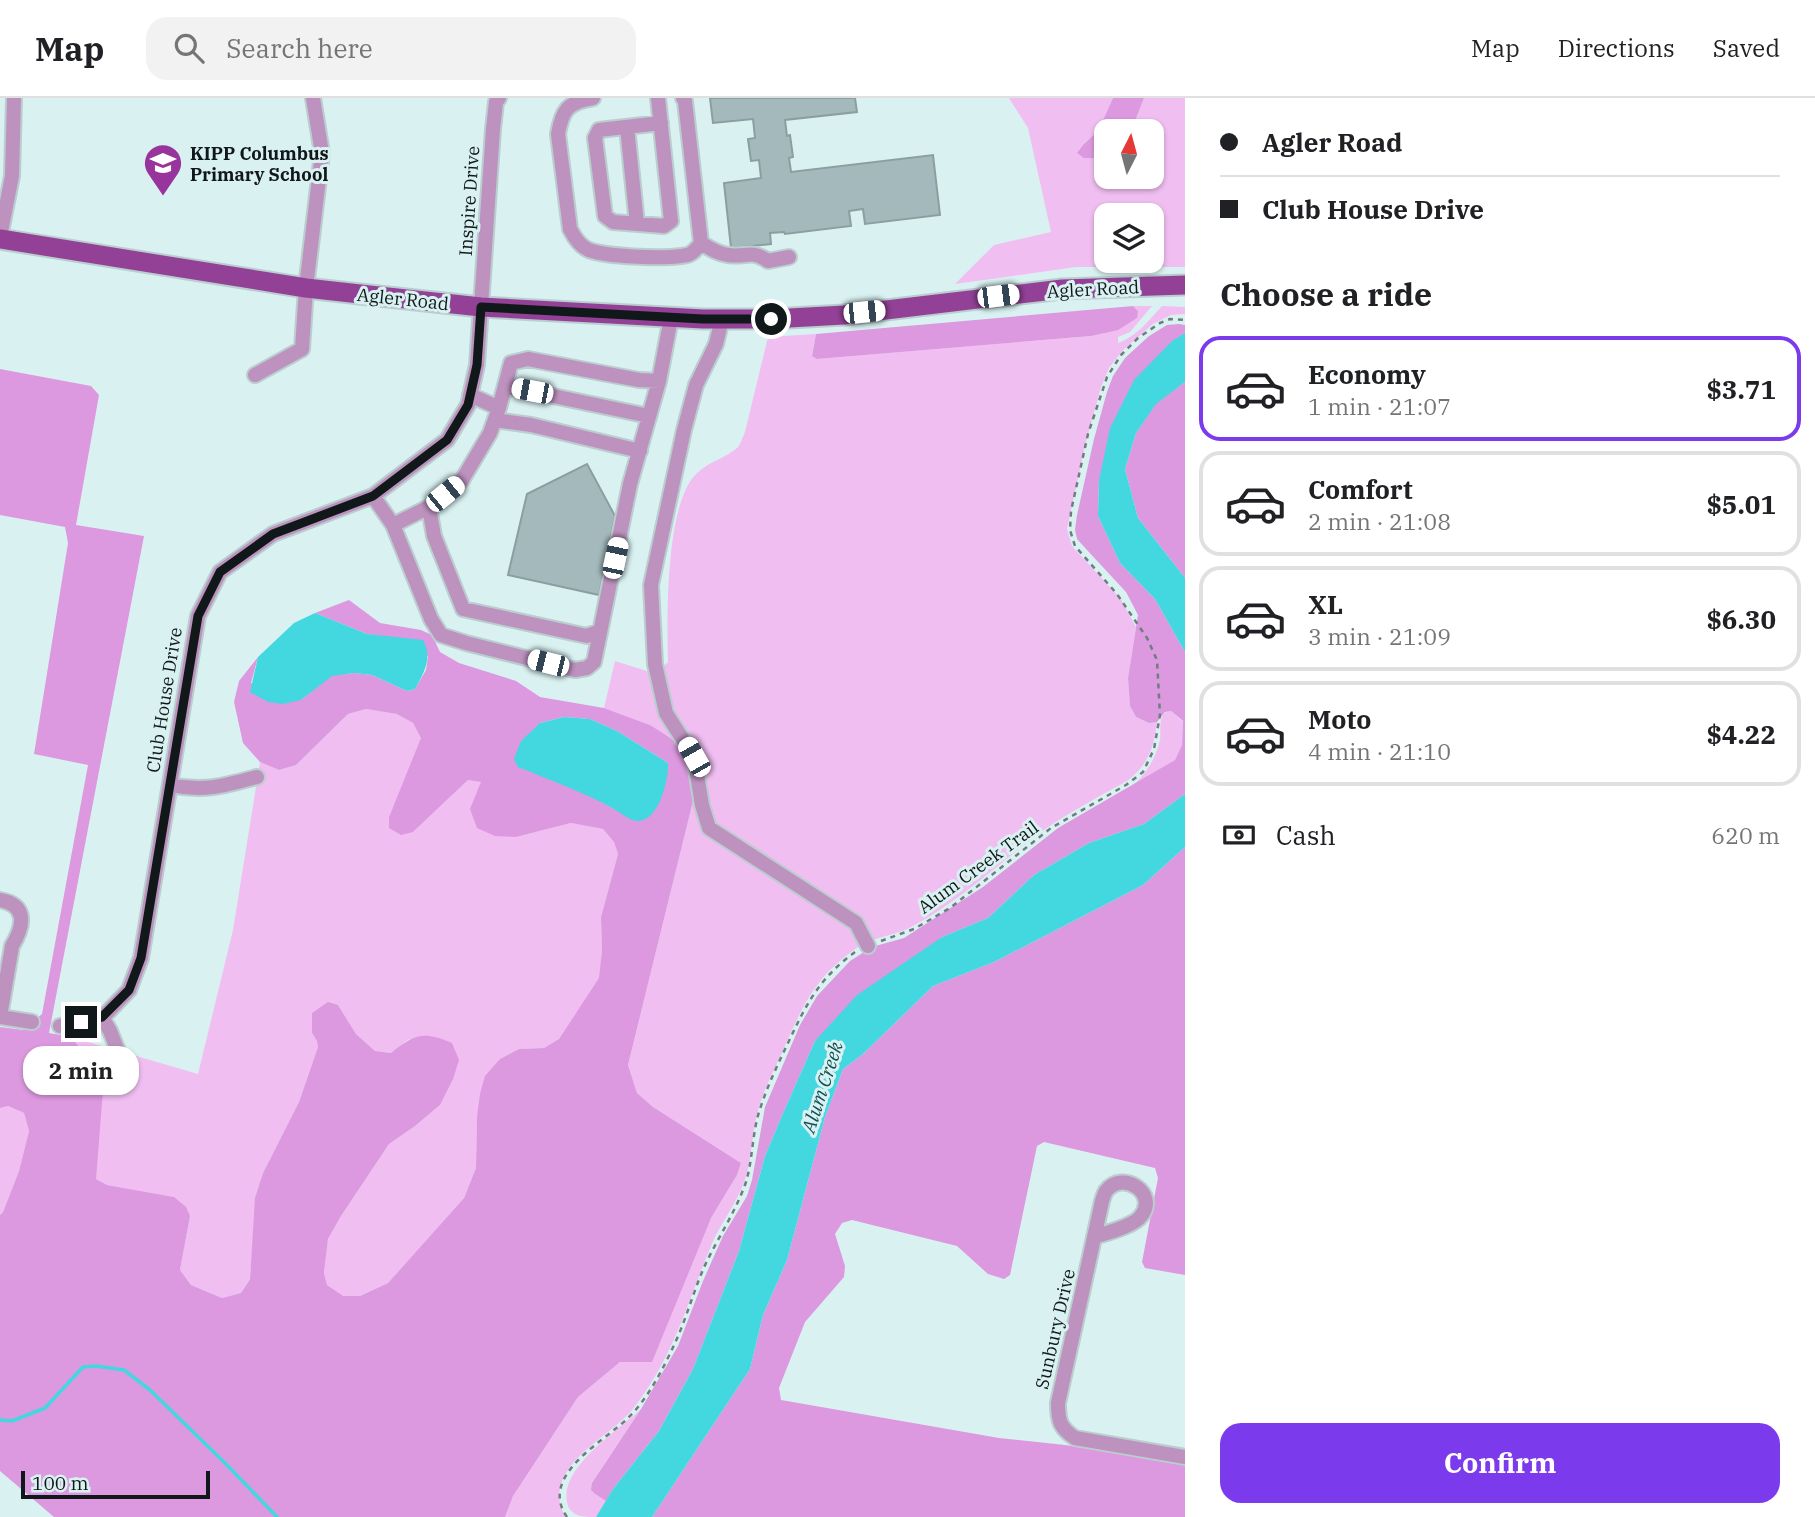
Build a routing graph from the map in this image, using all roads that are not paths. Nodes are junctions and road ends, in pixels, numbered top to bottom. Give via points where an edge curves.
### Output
1 (14, 98) edge
2 (313, 98) edge
3 (499, 98) edge
4 (593, 98) edge
5 (658, 98) edge
6 (683, 98) edge
7 (660, 123) junction
8 (627, 127) junction
9 (636, 223) junction
10 (0, 238) edge
11 (701, 243) junction
12 (789, 257) dead end
13 (1185, 285) edge
14 (306, 288) junction
15 (481, 307) junction
16 (671, 317) junction
17 (722, 319) junction
18 (254, 375) dead end
19 (659, 381) junction
20 (505, 386) junction
21 (470, 395) junction
22 (497, 414) junction
23 (649, 416) junction
24 (640, 451) junction
25 (373, 496) junction
26 (429, 507) junction
27 (393, 525) junction
28 (600, 631) junction
29 (257, 777) dead end
30 (170, 785) junction
31 (0, 900) edge
32 (6, 945) edge
33 (868, 946) road end
34 (0, 1017) edge
35 (102, 1017) junction
36 (32, 1022) dead end
37 (60, 1027) dead end
38 (118, 1051) dead end
39 (1094, 1237) dead end
40 (1185, 1457) edge

1 - 10 street via 12,176
2 - 14 street via 322,153
3 - 15 street, Inspire Drive via 492,129
4 - 11 street via 565,109 558,134 575,239 599,254 675,257 692,254
5 - 7 street
6 - 11 street
7 - 8 street
7 - 9 street via 671,221 664,226
8 - 9 street
8 - 9 street via 599,130 595,138 605,216 613,222
10 - 14 main road, Agler Road
11 - 12 street via 727,255 759,255 768,261
13 - 17 main road, Agler Road via 1062,289 844,315
14 - 15 main road, Agler Road
14 - 18 street via 302,349
15 - 16 main road, Agler Road
15 - 21 street, Club House Drive
16 - 17 main road, Agler Road
16 - 19 street
17 - 33 street via 716,344 696,385 651,585 660,689 666,713 694,757 709,828 856,923
19 - 20 street via 528,359 512,363
19 - 23 street
20 - 22 street
20 - 23 street
21 - 22 street
21 - 25 street, Club House Drive via 447,440
22 - 24 street
22 - 26 street via 462,480
23 - 24 street
24 - 28 street
25 - 27 street
25 - 30 street, Club House Drive via 273,534 220,572 198,616
26 - 27 street
26 - 28 street via 434,536 463,609 587,636
27 - 28 street via 441,635 575,670 594,662
29 - 30 street via 219,788
30 - 35 street, Club House Drive via 141,958 129,990
31 - 32 street via 18,907 22,916 18,937
32 - 34 street
34 - 36 street
35 - 37 street
35 - 38 street
39 - 40 street, Sunbury Drive via 1058,1418 1074,1438

